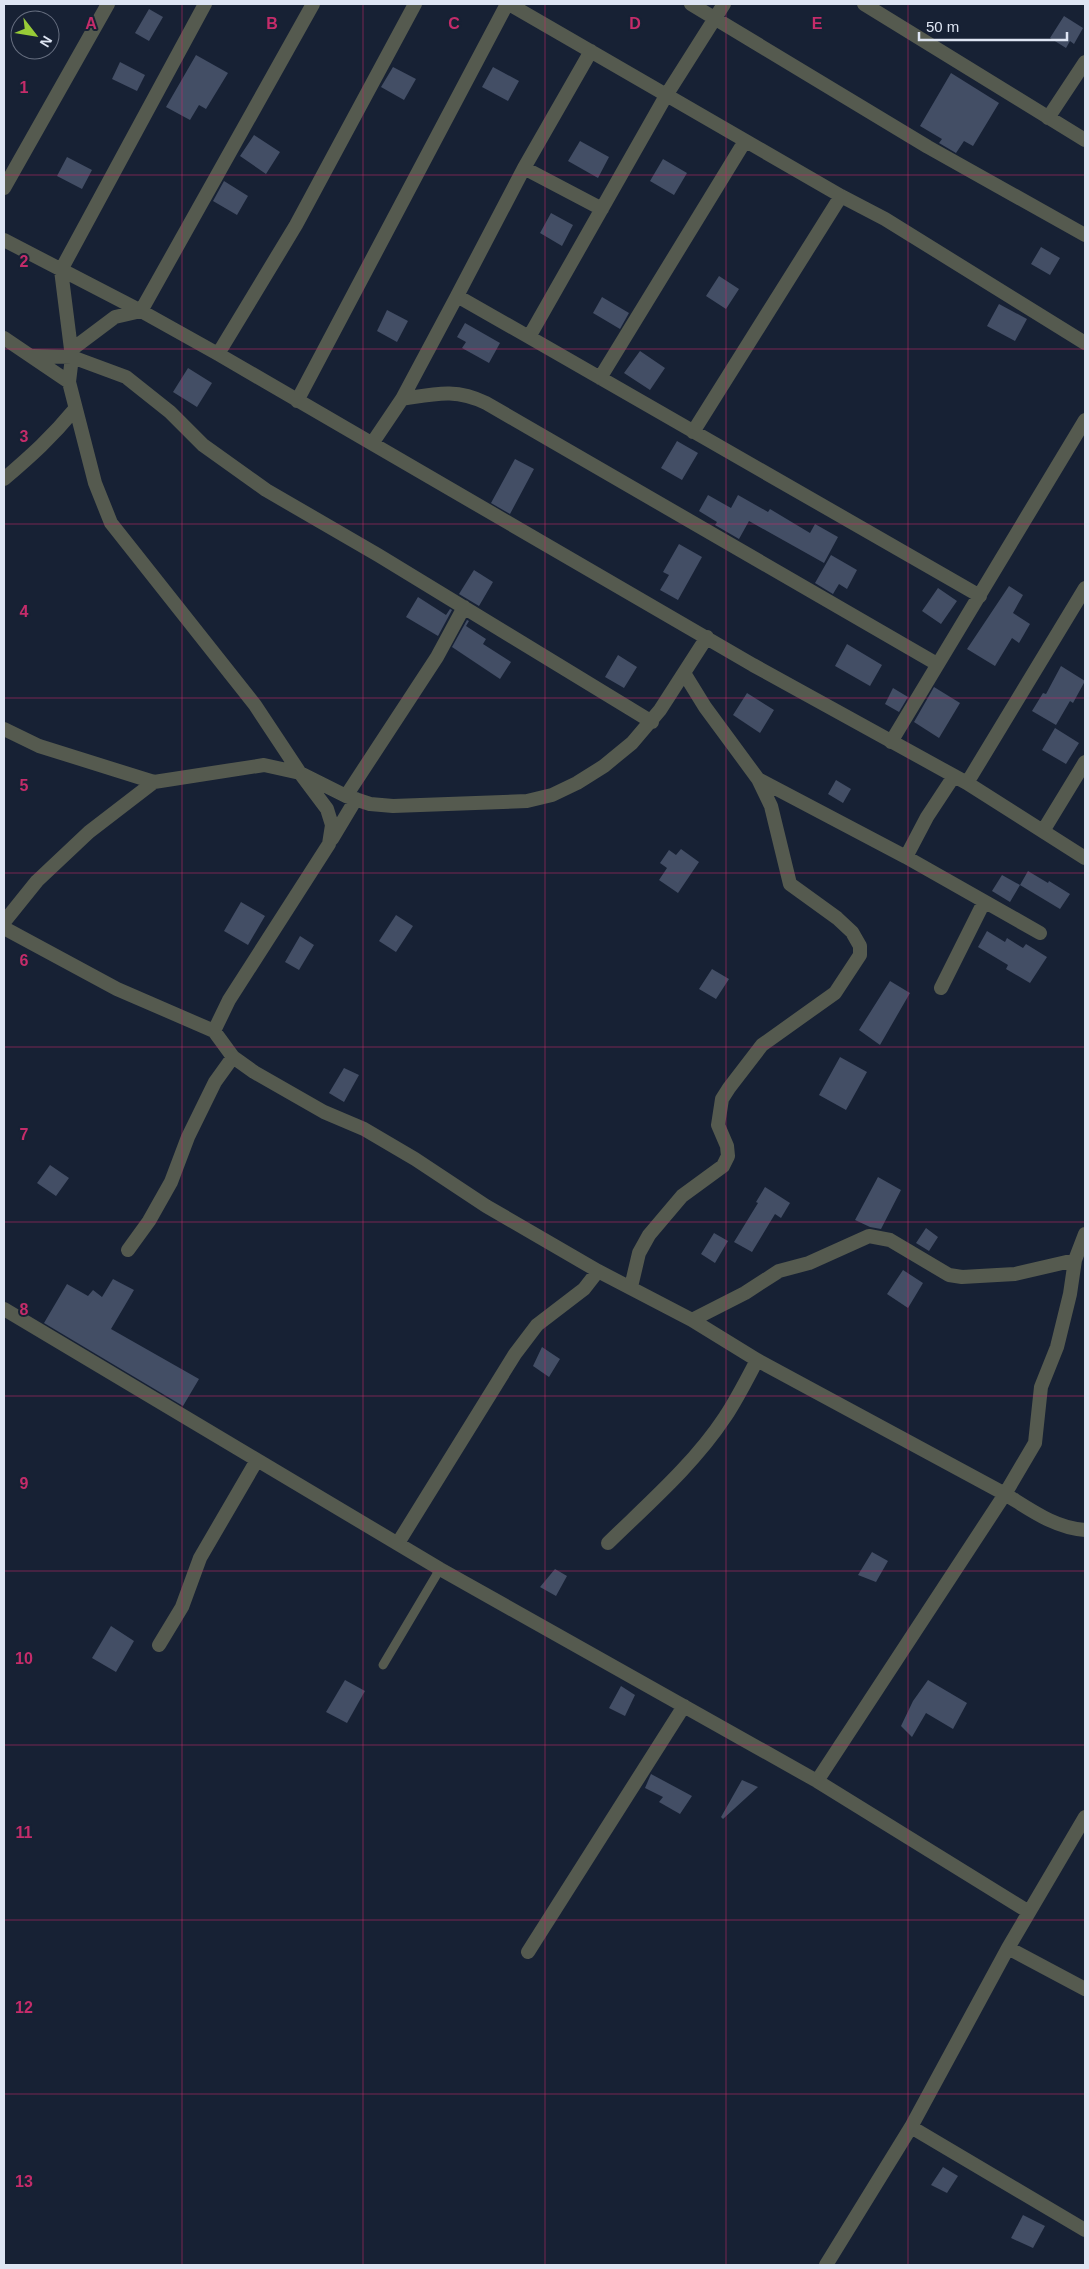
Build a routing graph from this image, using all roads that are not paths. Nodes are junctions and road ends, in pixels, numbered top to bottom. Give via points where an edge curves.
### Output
1 (108, 4) edge
2 (205, 4) edge
3 (313, 4) edge
4 (415, 4) edge
5 (508, 4) edge
6 (692, 4) edge
7 (724, 4) edge
8 (864, 4) edge
9 (716, 18) junction
10 (591, 51) junction
11 (1085, 62) edge
12 (667, 94) junction
13 (1048, 118) junction
14 (1085, 140) edge
15 (745, 141) junction
16 (524, 168) junction
17 (4, 188) edge
18 (841, 196) junction
19 (602, 209) junction
20 (1085, 235) edge
21 (4, 240) edge
22 (61, 270) junction
23 (457, 296) junction
24 (142, 311) junction
25 (529, 337) junction
26 (4, 338) edge
27 (1085, 343) edge
28 (71, 353) junction
29 (218, 354) junction
30 (33, 356) junction
31 (600, 378) junction
32 (69, 382) junction
33 (402, 399) junction
34 (297, 401) junction
35 (75, 409) junction
36 (1085, 420) edge
37 (693, 432) junction
38 (373, 442) junction
39 (4, 479) edge
40 (1085, 588) edge
41 (980, 596) junction
42 (464, 608) junction
43 (707, 637) junction
44 (937, 664) junction
45 (684, 673) junction
46 (652, 722) junction
47 (4, 729) edge
48 (891, 742) junction
49 (1085, 762) edge
50 (300, 774) junction
51 (954, 776) junction
52 (758, 779) junction
53 (154, 782) junction
54 (967, 783) junction
55 (351, 797) junction
56 (1043, 831) junction
57 (329, 844) junction
58 (906, 857) junction
59 (1085, 858) edge
60 (984, 902) junction
61 (4, 922) edge
62 (4, 928) edge
63 (1040, 933) dead end
64 (942, 988) dead end
65 (214, 1031) junction
66 (233, 1057) junction
67 (1085, 1234) edge
68 (128, 1250) dead end
69 (1075, 1260) junction
70 (598, 1272) junction
71 (631, 1287) junction
72 (4, 1309) edge
73 (692, 1320) junction
74 (757, 1360) junction
75 (257, 1460) junction
76 (1005, 1494) junction
77 (1085, 1530) edge
78 (398, 1543) junction
79 (608, 1543) dead end
80 (440, 1569) junction
81 (159, 1646) dead end
82 (383, 1664) dead end
83 (684, 1706) junction
84 (817, 1781) junction
85 (1085, 1817) edge
86 (1029, 1912) junction
87 (1008, 1948) junction
88 (528, 1952) dead end
89 (1085, 1990) edge
90 (911, 2127) junction
91 (1085, 2230) edge
92 (826, 2265) edge

1 - 17 street
2 - 22 street
3 - 24 street
4 - 29 street via 296,225
5 - 10 street
5 - 34 street
6 - 9 street
7 - 9 street
8 - 13 street
9 - 12 street
9 - 20 street via 928,147
10 - 12 street
10 - 16 street
11 - 13 street
12 - 15 street
12 - 19 street
13 - 14 street
15 - 18 street
15 - 31 street
16 - 19 street
16 - 23 street
18 - 27 street via 885,218
18 - 37 street
19 - 25 street
21 - 22 street
22 - 24 street
22 - 28 street
23 - 25 street
23 - 33 street
24 - 28 street via 115,318
24 - 29 street
25 - 31 street
26 - 30 street
28 - 30 street
28 - 32 street
28 - 42 street via 126,377 170,412 204,445 266,490
29 - 34 street
30 - 32 street
31 - 37 street
32 - 35 street
33 - 38 street
33 - 44 street via 446,393 463,394 486,403
34 - 38 street
35 - 39 street via 30,459
35 - 50 street via 95,483 112,523 255,706
36 - 41 street
37 - 41 street
38 - 43 street
40 - 54 street
41 - 44 street
42 - 46 street
42 - 55 street
43 - 45 street
43 - 48 street
44 - 48 street
45 - 46 street
45 - 52 street
46 - 55 street via 604,766 552,795 527,801 393,806 370,804
47 - 53 street via 39,746
48 - 51 street
49 - 56 street
50 - 53 street via 264,766
50 - 55 street
50 - 57 street via 327,809 332,825
51 - 54 street
51 - 58 street
52 - 58 street
52 - 71 street via 771,806 790,884 852,932 860,946 860,956 835,993 762,1045 729,1088 722,1099 718,1125 728,1156 723,1166 682,1196 648,1236 639,1253
53 - 61 street via 89,832 37,881
54 - 56 street
55 - 57 street
56 - 59 street
57 - 65 street via 229,1000
58 - 60 street
60 - 63 street
60 - 64 street
62 - 65 street via 117,989
65 - 66 street
66 - 68 street via 215,1082 188,1136 171,1182
66 - 70 street via 324,1112 364,1129 409,1155 486,1206
67 - 69 street
69 - 73 street via 1015,1274 962,1277 949,1275 890,1240 869,1236 809,1263 779,1271
69 - 76 street via 1057,1347 1041,1387 1035,1443
70 - 71 street
70 - 78 street via 584,1289 537,1325 515,1354
71 - 73 street
72 - 75 street
73 - 74 street
74 - 76 street
74 - 79 street via 726,1416 704,1444
75 - 78 street
75 - 81 street via 200,1558 182,1607
76 - 77 street via 1055,1523
76 - 84 street
78 - 80 street
80 - 82 lane
80 - 83 street
83 - 84 street
83 - 88 street
84 - 86 street
85 - 86 street
86 - 87 street
87 - 89 street
87 - 90 street
90 - 91 street
90 - 92 street

